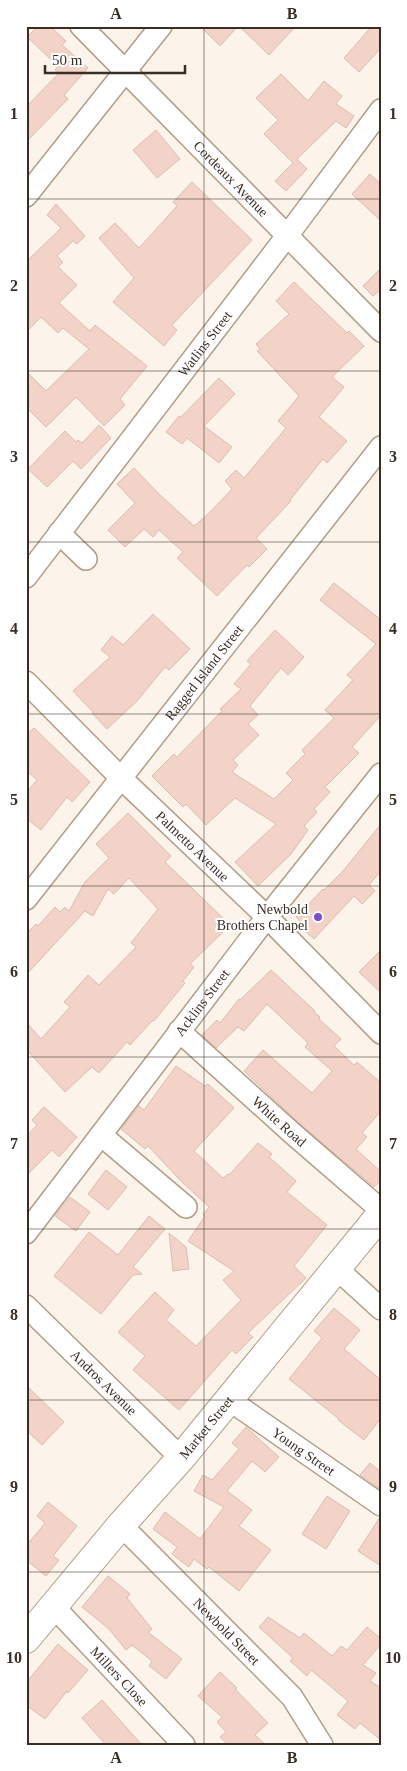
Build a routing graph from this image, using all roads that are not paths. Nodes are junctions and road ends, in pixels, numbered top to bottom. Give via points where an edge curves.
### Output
1 (81, 26) edge
2 (161, 26) edge
3 (126, 72) junction
4 (381, 110) edge
5 (26, 196) edge
6 (287, 236) junction
7 (381, 331) edge
8 (381, 447) edge
9 (59, 534) junction
10 (86, 559) dead end
11 (26, 577) edge
12 (26, 682) edge
13 (381, 774) edge
14 (121, 778) junction
15 (26, 899) edge
16 (267, 918) junction
17 (179, 1031) junction
18 (381, 1032) edge
19 (101, 1135) junction
20 (186, 1207) dead end
21 (381, 1212) edge
22 (26, 1233) edge
23 (336, 1268) junction
24 (26, 1306) edge
25 (381, 1309) edge
26 (228, 1399) junction
27 (182, 1458) junction
28 (381, 1504) edge
29 (121, 1526) junction
30 (54, 1607) junction
31 (26, 1639) edge
32 (184, 1745) edge
33 (322, 1745) edge

1 - 3 street, Cordeaux Avenue
2 - 3 street
3 - 5 street
3 - 6 street, Cordeaux Avenue
4 - 6 street, Watlins Street
6 - 7 street, Cordeaux Avenue
6 - 9 street, Watlins Street
8 - 14 street, Ragged Island Street
9 - 10 street
9 - 11 street, Watlins Street
12 - 14 street, Palmetto Avenue
13 - 16 street, Acklins Street
14 - 15 street, Ragged Island Street
14 - 16 street, Palmetto Avenue
16 - 17 street, Acklins Street
16 - 18 street, Palmetto Avenue
17 - 19 street, Acklins Street
17 - 21 street, White Road
19 - 20 street
19 - 22 street, Acklins Street
21 - 23 main road, Market Street
23 - 25 street
23 - 26 main road, Market Street
24 - 27 street, Andros Avenue
26 - 27 main road, Market Street
26 - 28 street, Young Street
27 - 29 main road, Market Street
29 - 30 main road, Market Street
29 - 33 street, Newbold Street via 292,1698
30 - 31 main road, Market Street
30 - 32 street, Millers Close

